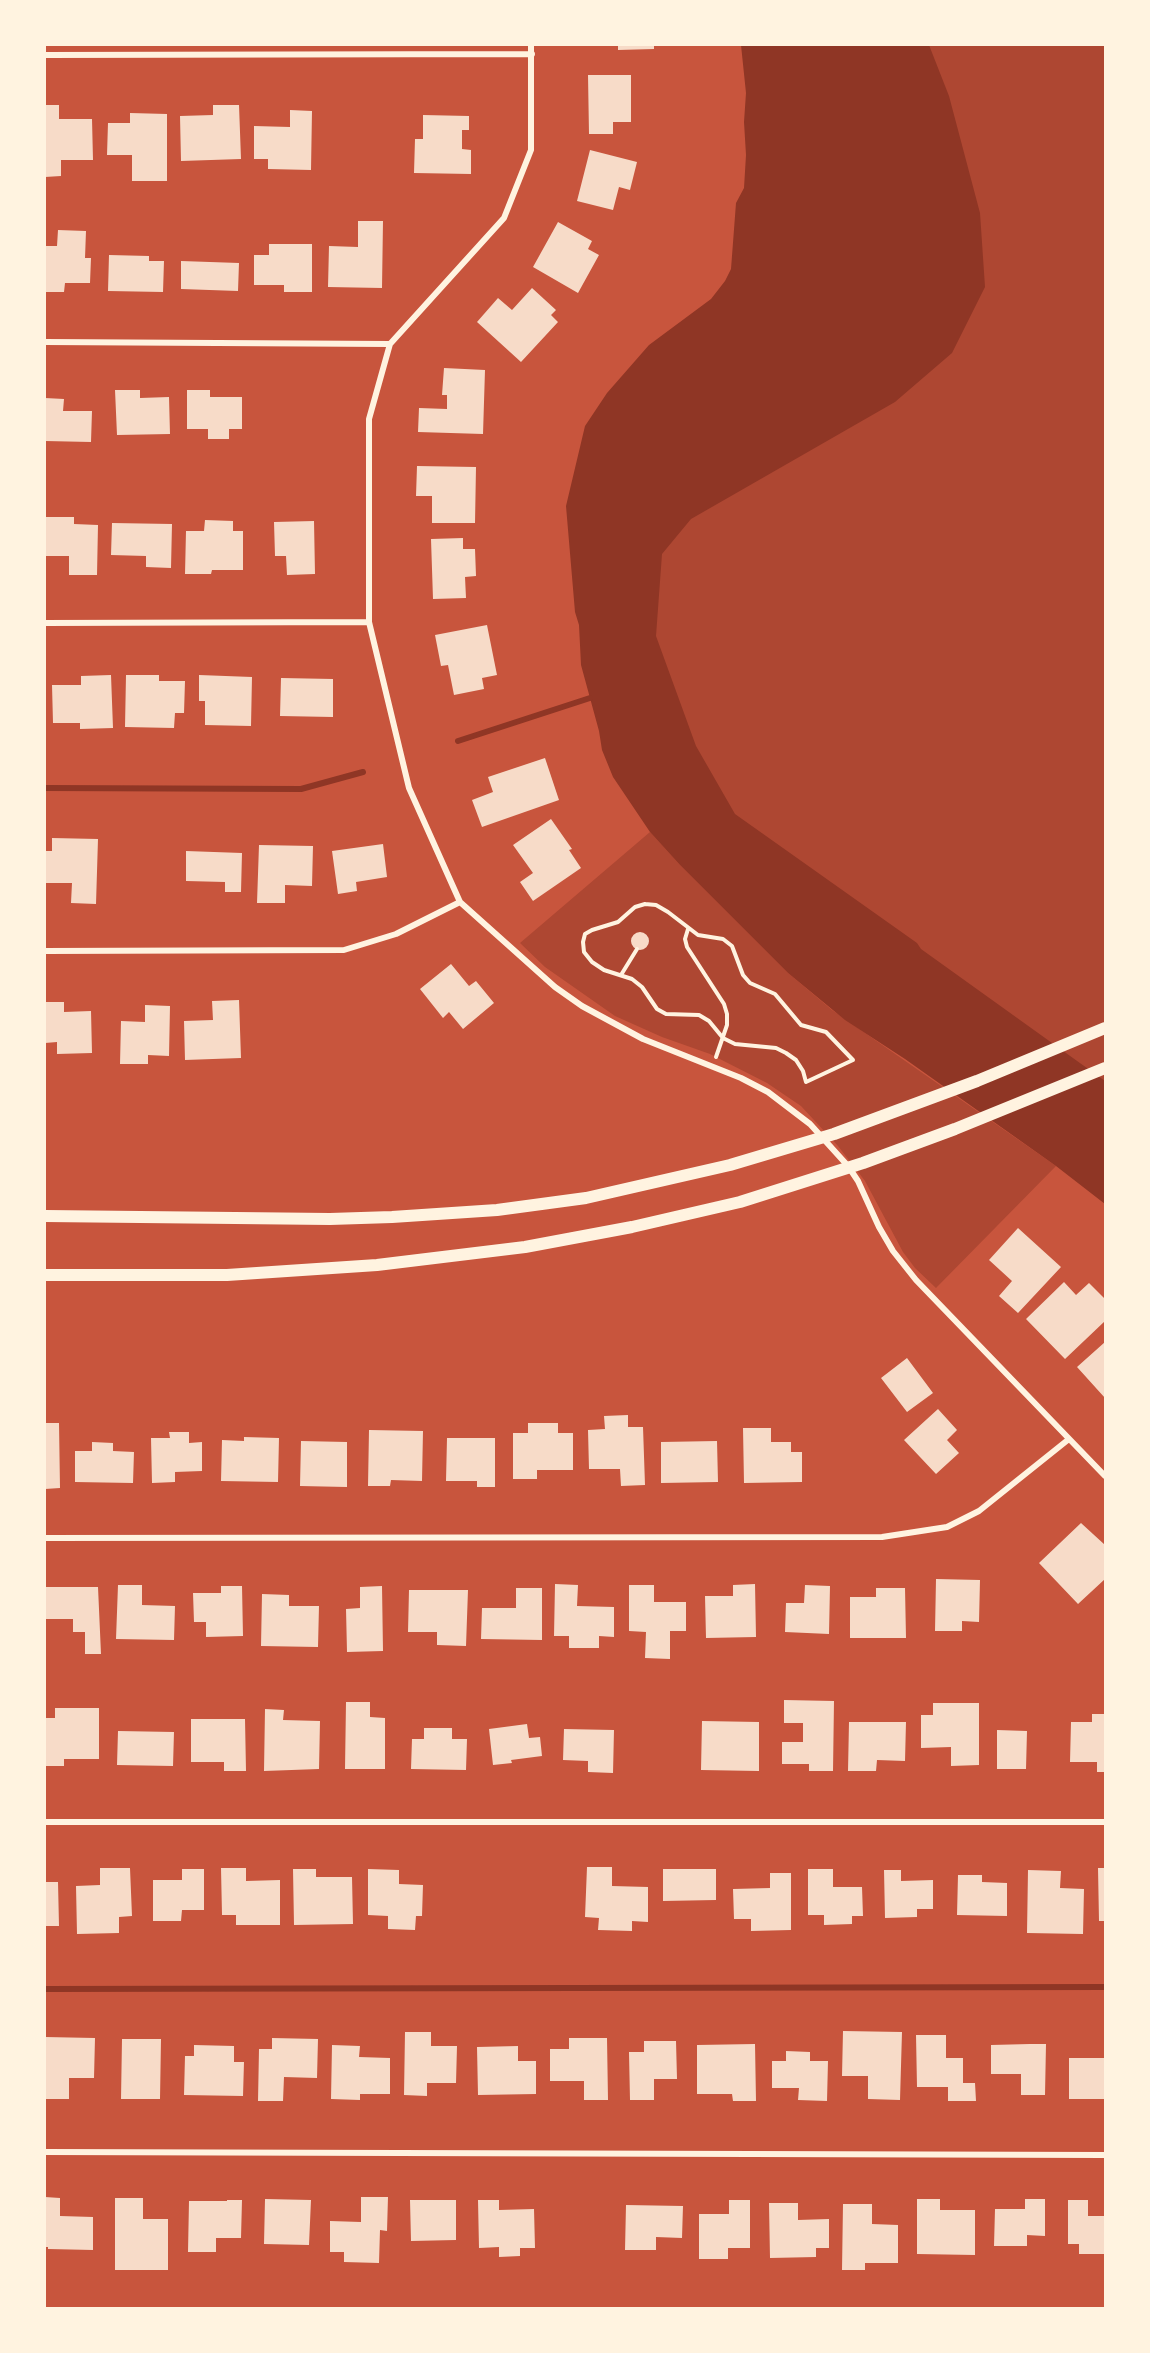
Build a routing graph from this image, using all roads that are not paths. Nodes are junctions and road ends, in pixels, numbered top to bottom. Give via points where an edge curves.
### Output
1 (531, 45) edge
2 (532, 54) junction
3 (45, 55) edge
4 (45, 342) edge
5 (390, 344) junction
6 (45, 622) edge
7 (369, 622) junction
8 (460, 902) junction
9 (45, 951) edge
10 (1105, 1029) edge
11 (1105, 1068) edge
12 (45, 1216) edge
13 (45, 1275) edge
14 (1070, 1439) junction
15 (1105, 1476) edge
16 (45, 1538) edge
17 (45, 1822) edge
18 (1105, 1822) edge
19 (45, 2152) edge
20 (1105, 2155) edge

1 - 2 street
2 - 3 street
2 - 5 street via 531,150 504,218
4 - 5 street
5 - 7 street via 369,419
6 - 7 street
7 - 8 street via 409,788
8 - 9 street via 396,934 344,950
8 - 14 street via 555,987 582,1006 643,1039 741,1078 768,1092 810,1124 848,1166 893,1251 916,1280
10 - 12 main road via 875,1119 730,1165 586,1198 443,1215 330,1220
11 - 13 main road via 890,1153 740,1202 578,1238 424,1261 226,1275
14 - 15 street
14 - 16 street via 979,1511 947,1527 882,1537
17 - 18 street
19 - 20 street

